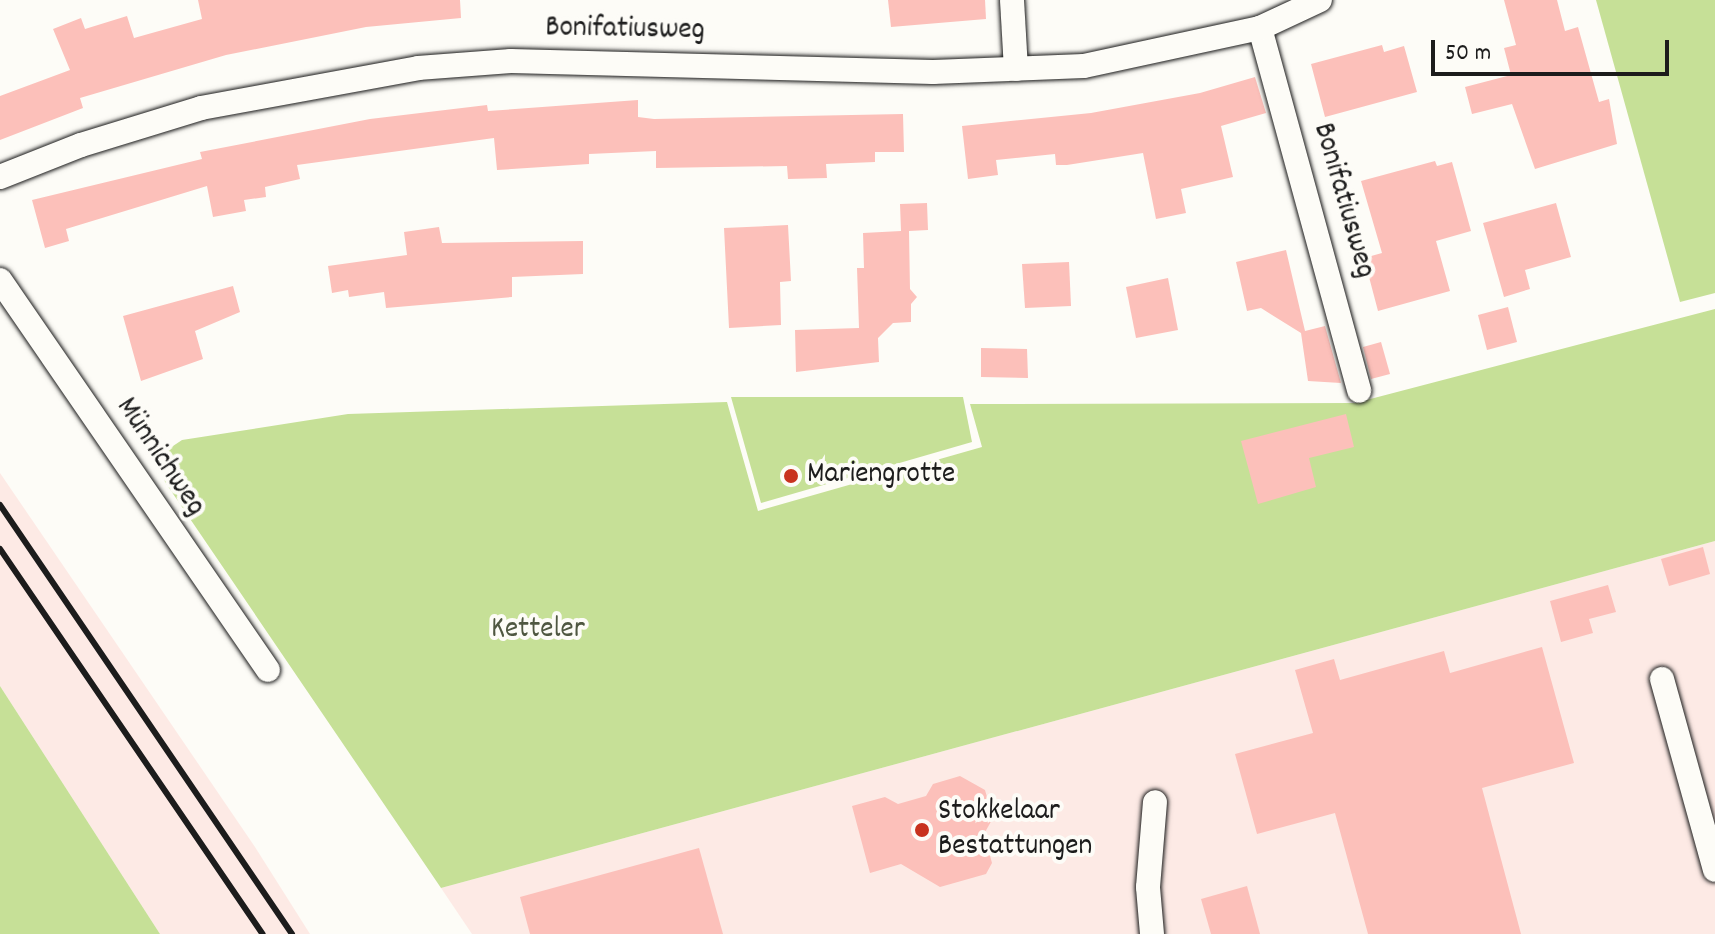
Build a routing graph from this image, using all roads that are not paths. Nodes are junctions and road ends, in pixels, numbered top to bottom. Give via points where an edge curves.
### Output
1 (1012, 0) edge
2 (1320, 0) edge
3 (1260, 28) junction
4 (1016, 69) junction
5 (0, 177) edge
6 (0, 280) edge
7 (1359, 391) dead end
8 (268, 670) dead end
9 (1662, 679) dead end
10 (1155, 802) dead end
11 (1715, 870) edge
12 (1152, 934) edge

1 - 4 street
2 - 3 street, Bonifatiusweg
3 - 4 street, Bonifatiusweg via 1136,58
3 - 7 street, Bonifatiusweg
4 - 5 street, Bonifatiusweg via 933,72 511,61 418,68 201,108
6 - 8 street, Münnichweg
9 - 11 street
10 - 12 street via 1148,887

